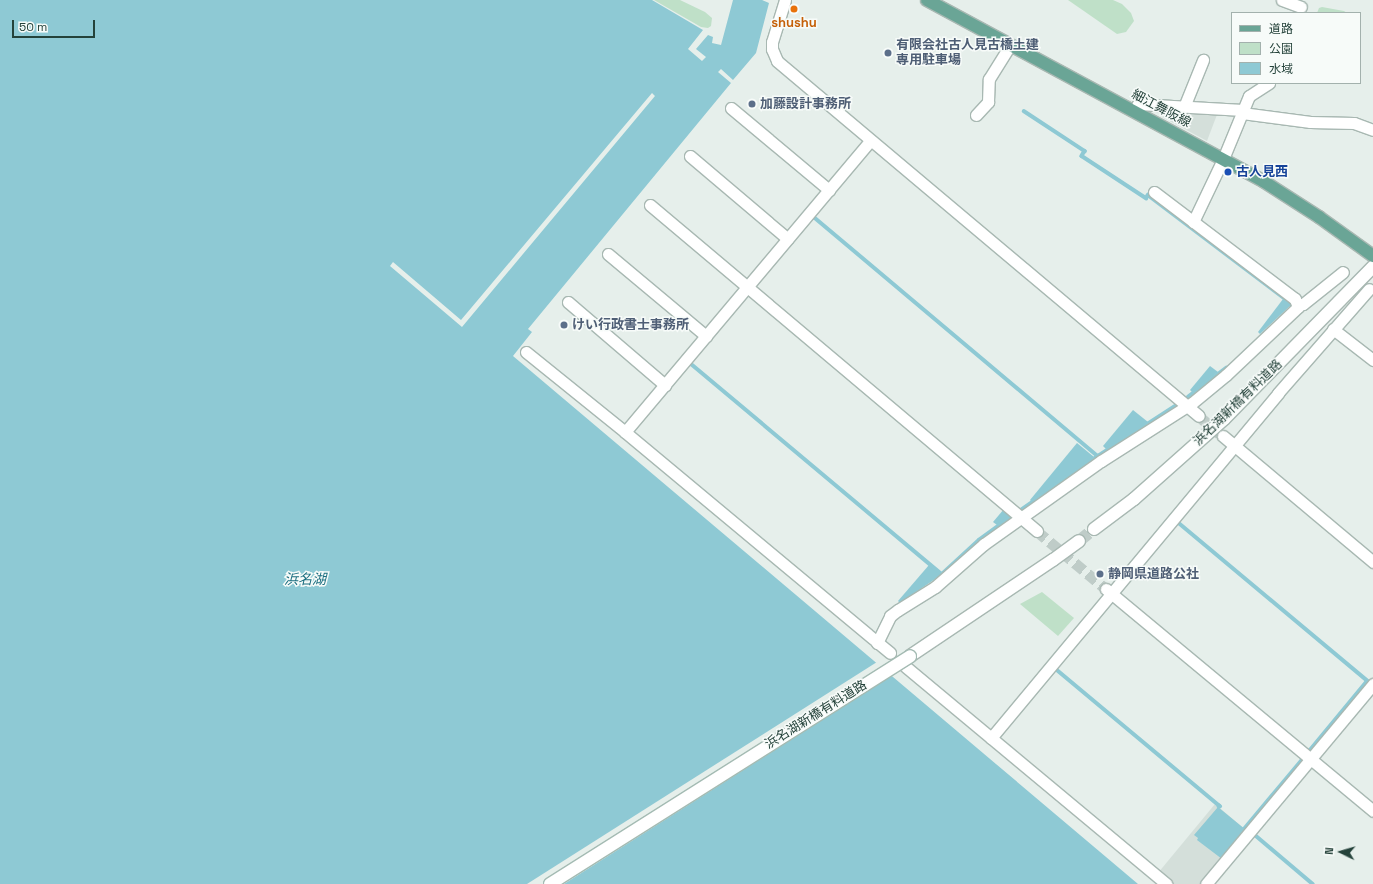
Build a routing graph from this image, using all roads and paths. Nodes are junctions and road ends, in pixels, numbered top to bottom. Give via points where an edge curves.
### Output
1 (785, 0) edge
2 (927, 0) edge
3 (1282, 0) edge
4 (1302, 7) edge
5 (1010, 45) junction
6 (1203, 60) dead end
7 (1267, 84) edge
8 (1184, 107) junction
9 (731, 108) dead end
10 (1134, 111) junction
11 (1242, 112) junction
12 (976, 115) dead end
13 (1373, 130) edge
14 (870, 140) junction
15 (690, 156) dead end
16 (1224, 159) junction
17 (829, 190) junction
18 (1154, 192) dead end
19 (650, 205) dead end
20 (1193, 222) junction
21 (788, 239) junction
22 (608, 254) dead end
23 (1373, 256) edge
24 (1373, 267) edge
25 (1343, 272) dead end
26 (747, 287) junction
27 (1369, 289) dead end
28 (568, 302) dead end
29 (1298, 305) junction
30 (1333, 330) junction
31 (706, 336) junction
32 (526, 352) dead end
33 (1373, 360) edge
34 (665, 385) junction
35 (1187, 406) junction
36 (1199, 416) tunnel mouth
37 (625, 432) junction
38 (1223, 436) tunnel mouth
39 (1234, 446) junction
40 (1021, 517) junction
41 (1094, 529) tunnel mouth
42 (1037, 531) tunnel mouth
43 (1079, 541) tunnel mouth
44 (1373, 562) edge
45 (1109, 590) junction
46 (877, 643) junction
47 (890, 653) dead end
48 (908, 661) junction
49 (1373, 684) edge
50 (991, 738) junction
51 (1311, 759) junction
52 (1373, 811) edge
53 (550, 884) edge
54 (1166, 884) edge
55 (1206, 884) edge

1 - 14 street via 772,42 773,56
2 - 5 main road, 細江舞阪線
3 - 4 street
5 - 10 main road, 細江舞阪線
5 - 12 street via 989,79 988,102
6 - 8 street
7 - 11 street via 1249,96
8 - 10 street via 1138,104
8 - 11 street
9 - 17 street
10 - 16 main road, 細江舞阪線
11 - 13 street via 1310,122 1354,123
11 - 16 street
14 - 17 street
14 - 35 street
15 - 21 street
16 - 20 street
16 - 23 main road, 細江舞阪線 via 1297,202
17 - 21 street
18 - 20 street
19 - 26 street
20 - 29 street via 1295,299
21 - 26 street
22 - 31 street
24 - 41 main road, 浜名湖新橋有料道路 via 1224,419 1134,499
25 - 29 street via 1303,304
26 - 31 street
26 - 40 street
27 - 30 street
28 - 34 street
29 - 35 street via 1295,311 1226,375
30 - 33 street
30 - 39 street
31 - 34 street
32 - 37 street
34 - 37 street
35 - 36 street
35 - 40 street via 1101,461
37 - 46 street
38 - 39 street
39 - 44 street
39 - 45 street
40 - 42 street
40 - 46 street via 984,544 935,587 890,616
43 - 48 main road, 浜名湖新橋有料道路
45 - 50 street
45 - 51 street
46 - 47 street
48 - 50 street
48 - 53 main road, 浜名湖新橋有料道路, bridge
49 - 51 street
50 - 54 street
51 - 52 street
51 - 55 street

